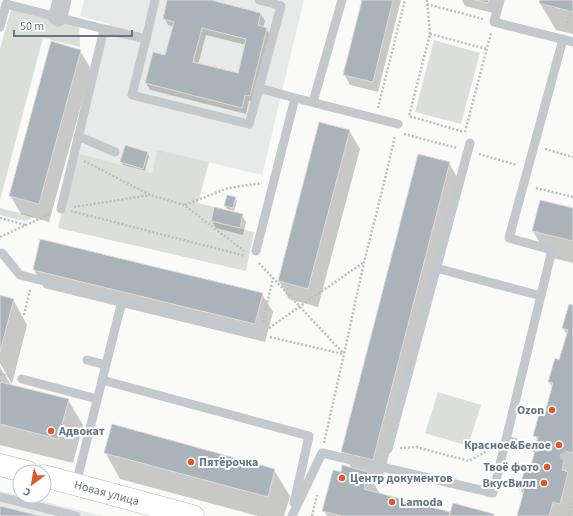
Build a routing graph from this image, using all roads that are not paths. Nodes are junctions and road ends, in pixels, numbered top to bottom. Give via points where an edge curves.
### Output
1 (155, 0) edge
2 (259, 0) edge
3 (342, 0) edge
4 (500, 0) edge
5 (272, 2) edge
6 (60, 9) edge
7 (0, 28) edge
8 (104, 29) junction
9 (146, 39) junction
10 (563, 39) junction
11 (573, 42) edge
12 (259, 88) junction
13 (295, 98) junction
14 (313, 102) junction
15 (397, 128) road end
16 (78, 136) junction
17 (466, 140) road end
18 (115, 152) dead end
19 (61, 209) road end
20 (0, 253) edge
21 (251, 255) road end
22 (436, 268) junction
23 (540, 296) junction
24 (122, 301) junction
25 (260, 334) road end
26 (87, 360) dead end
27 (106, 365) junction
28 (22, 379) dead end
29 (102, 380) junction
30 (97, 398) junction
31 (506, 440) junction
32 (536, 448) dead end
33 (388, 449) road end
34 (0, 465) edge
35 (12, 468) edge
36 (52, 478) edge
37 (76, 485) junction
38 (0, 497) edge
39 (181, 514) edge
40 (76, 516) edge
41 (292, 516) edge

1 - 9 lane
2 - 5 lane
3 - 14 lane
4 - 10 lane via 494,22
5 - 12 lane via 281,6
6 - 7 lane via 6,4
6 - 8 lane
8 - 9 lane
8 - 16 lane
9 - 12 lane via 132,94 249,124
10 - 11 lane
10 - 23 lane via 509,238 552,250
12 - 13 lane
13 - 14 lane
13 - 21 lane
14 - 15 lane via 375,118
16 - 18 lane
16 - 19 lane
17 - 22 lane
20 - 24 lane via 20,275
22 - 23 lane
22 - 33 lane
23 - 31 lane
24 - 25 lane
24 - 27 lane
26 - 27 lane
27 - 29 lane
28 - 30 lane
29 - 30 lane
29 - 41 lane via 309,436
30 - 37 lane
31 - 32 lane
31 - 41 lane via 493,493 322,453
34 - 35 street
36 - 37 street, Новая улица
37 - 39 street, Новая улица
38 - 40 lane

